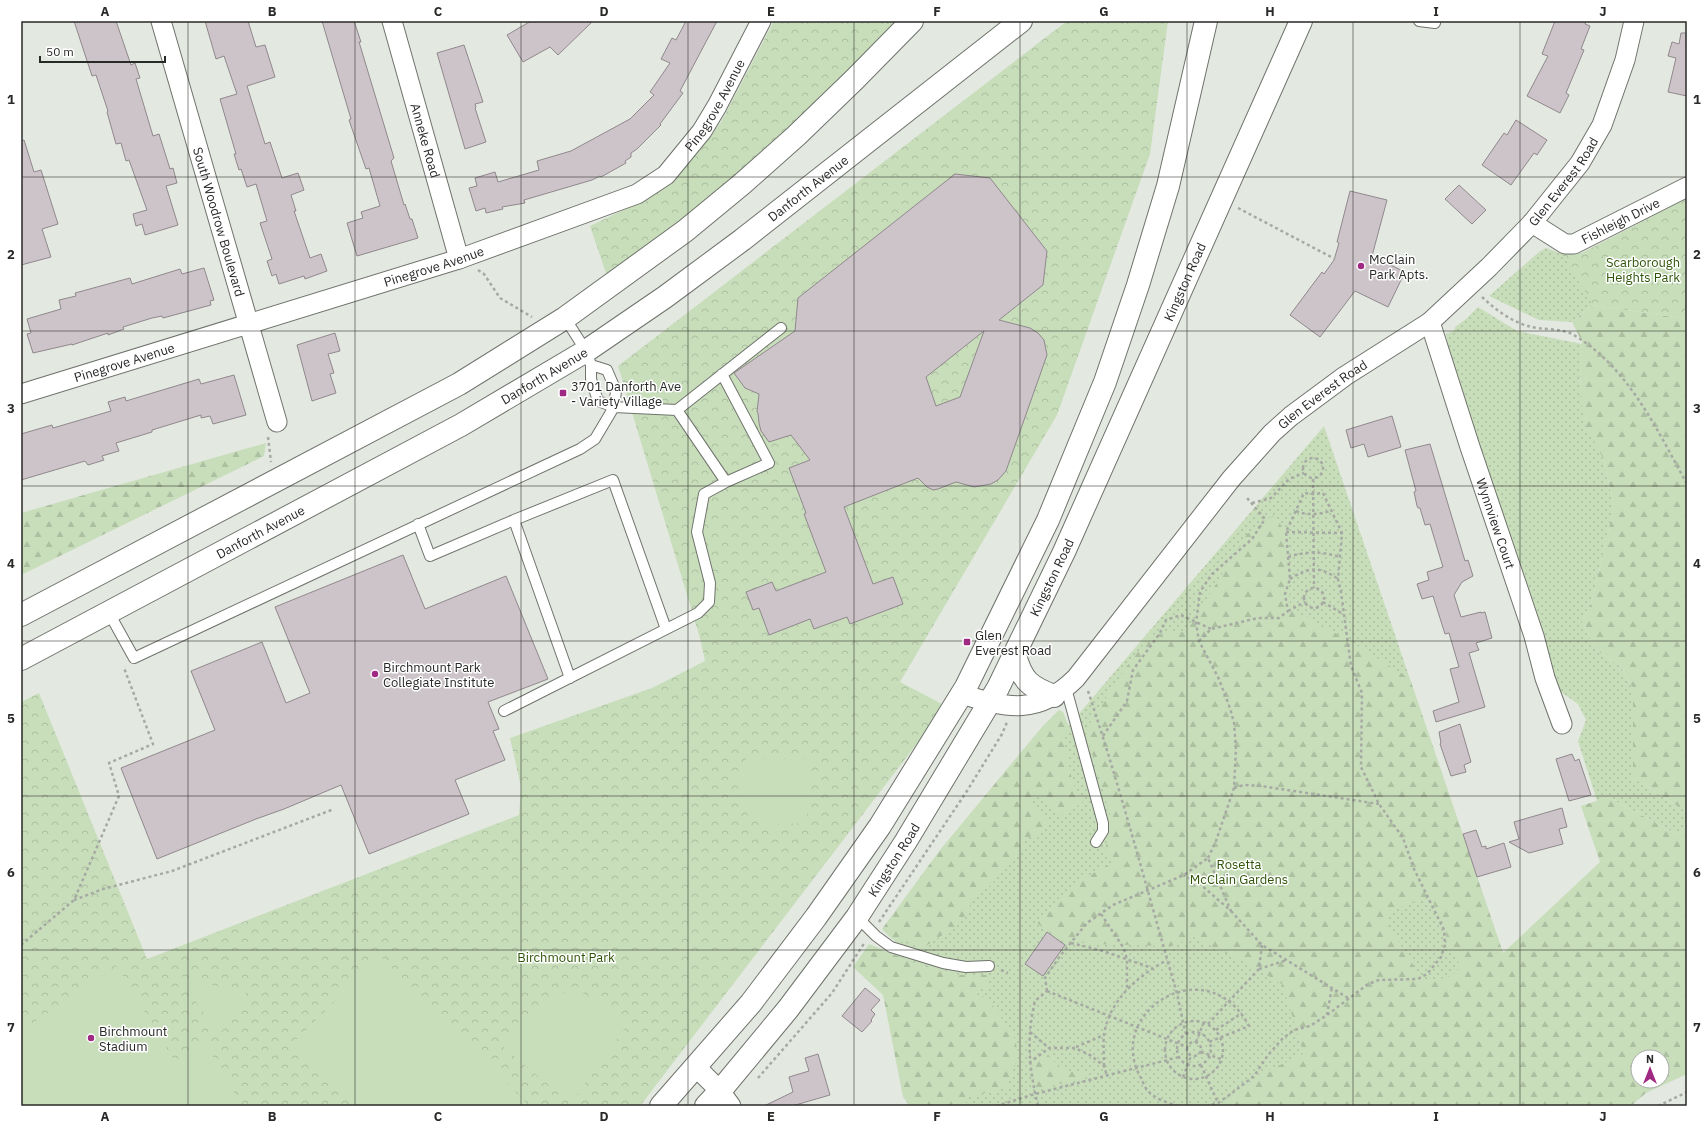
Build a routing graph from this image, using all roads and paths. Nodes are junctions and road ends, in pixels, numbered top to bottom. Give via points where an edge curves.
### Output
1 (161, 21) edge
2 (761, 21) edge
3 (912, 21) edge
4 (1022, 21) edge
5 (1206, 21) edge
6 (1301, 21) edge
7 (1419, 21) edge
8 (1634, 21) edge
9 (397, 22) edge
10 (1435, 23) dead end
11 (1687, 186) edge
12 (1243, 210) dead end
13 (1532, 222) junction
14 (459, 259) junction
15 (1335, 259) dead end
16 (1469, 286) junction
17 (566, 318) junction
18 (536, 319) dead end
19 (1430, 322) junction
20 (250, 324) junction
21 (781, 328) dead end
22 (588, 358) junction
23 (722, 374) junction
24 (21, 394) edge
25 (614, 407) junction
26 (676, 410) junction
27 (272, 427) joint
28 (271, 467) dead end
29 (1304, 474) junction
30 (1313, 479) junction
31 (726, 482) junction
32 (1687, 484) edge
33 (1314, 494) junction
34 (1247, 498) dead end
35 (1252, 503) junction
36 (1296, 511) junction
37 (1331, 511) junction
38 (1314, 514) junction
39 (514, 520) junction
40 (418, 524) junction
41 (1286, 532) junction
42 (1342, 532) junction
43 (1314, 533) junction
44 (1314, 551) junction
45 (1288, 557) junction
46 (1340, 558) junction
47 (1314, 570) junction
48 (1290, 579) junction
49 (1338, 579) junction
50 (1314, 588) junction
51 (1305, 602) junction
52 (1323, 602) junction
53 (1288, 611) junction
54 (109, 613) junction
55 (1344, 614) junction
56 (21, 615) edge
57 (1196, 623) junction
58 (666, 629) junction
59 (1211, 629) junction
60 (1199, 642) junction
61 (1015, 655) junction
62 (134, 658) junction
63 (21, 659) edge
64 (570, 678) junction
65 (1087, 688) dead end
66 (1060, 692) junction
67 (962, 694) junction
68 (989, 703) junction
69 (504, 711) dead end
70 (1562, 724) dead end
71 (1103, 736) junction
72 (1234, 788) junction
73 (1379, 804) junction
74 (334, 810) dead end
75 (1096, 842) dead end
76 (1208, 858) junction
77 (1184, 875) junction
78 (1148, 889) junction
79 (74, 900) junction
80 (1231, 911) junction
81 (1101, 914) junction
82 (857, 917) junction
83 (1070, 943) junction
84 (21, 945) edge
85 (1262, 945) junction
86 (1127, 959) junction
87 (1167, 960) junction
88 (1288, 960) junction
89 (989, 966) dead end
90 (1152, 968) junction
91 (1259, 969) junction
92 (1332, 988) junction
93 (1127, 989) junction
94 (1048, 991) junction
95 (1177, 992) junction
96 (1349, 998) junction
97 (1228, 1000) junction
98 (1242, 1013) junction
99 (1110, 1016) junction
100 (1327, 1016) junction
101 (1183, 1022) junction
102 (1204, 1022) junction
103 (1208, 1024) junction
104 (1138, 1027) junction
105 (1216, 1030) junction
106 (1030, 1032) junction
107 (1186, 1034) junction
108 (1199, 1034) junction
109 (1104, 1035) junction
110 (1220, 1036) junction
111 (1168, 1038) junction
112 (1196, 1042) junction
113 (1209, 1042) junction
114 (1178, 1043) junction
115 (1188, 1047) junction
116 (1049, 1048) junction
117 (1075, 1048) junction
118 (1201, 1052) junction
119 (1210, 1055) junction
120 (1179, 1056) junction
121 (1191, 1056) junction
122 (1222, 1059) junction
123 (1166, 1060) junction
124 (1029, 1064) junction
125 (1188, 1065) junction
126 (1201, 1065) junction
127 (1104, 1066) junction
128 (696, 1067) junction
129 (1135, 1068) junction
130 (1107, 1076) junction
131 (1206, 1076) junction
132 (1183, 1077) junction
133 (1687, 1092) edge
134 (1035, 1094) junction
135 (726, 1098) edge
136 (1218, 1103) junction
137 (661, 1106) edge
138 (706, 1106) edge
139 (996, 1106) edge
140 (1038, 1106) edge
141 (1178, 1106) edge
142 (1207, 1106) edge
143 (1658, 1106) edge

1 - 20 street, South Woodrow Boulevard
2 - 14 street, Pinegrove Avenue via 702,131 666,175 637,194
3 - 17 main road via 807,126 742,184 685,231
4 - 22 main road, Danforth Avenue
5 - 67 main road via 1168,186 1138,286 1105,382 1048,520
6 - 61 main road, Kingston Road via 1064,552
7 - 10 lane
8 - 13 street, Glen Everest Road via 1625,60 1602,125 1580,163
9 - 14 street, Anneke Road
11 - 13 street, Fishleigh Drive via 1574,244 1565,244
12 - 15 path
13 - 16 street, Glen Everest Road
14 - 18 path via 484,274 500,298
14 - 20 street, Pinegrove Avenue
16 - 19 street, Glen Everest Road
16 - 32 path via 1499,313 1527,326 1571,333 1601,353 1652,420
17 - 22 lane
17 - 56 main road via 440,394
19 - 66 street, Glen Everest Road via 1345,376 1272,433 1231,479 1076,678
19 - 70 street, Wynnview Court
20 - 24 street, Pinegrove Avenue
20 - 27 street, South Woodrow Boulevard
21 - 23 lane
22 - 25 lane via 606,370 616,391
22 - 25 lane via 598,401
22 - 54 main road, Danforth Avenue
23 - 26 lane
23 - 31 lane via 769,464
25 - 26 lane
25 - 40 lane via 595,439 580,448
26 - 31 lane
27 - 28 path
29 - 30 path
29 - 30 path via 1303,466 1306,460 1319,460 1323,465 1323,471 1320,476
29 - 35 path via 1290,479 1271,498
30 - 33 path
31 - 58 lane via 704,494 697,532 710,583 709,602 698,613
33 - 36 path via 1304,493
33 - 37 path via 1323,493
33 - 38 path
34 - 35 path
35 - 57 path via 1265,519 1252,539 1212,574 1200,592
36 - 38 path
36 - 41 path
37 - 38 path
37 - 42 path
38 - 43 path
39 - 40 lane via 430,556
39 - 58 lane via 613,480
39 - 64 lane
40 - 62 lane
41 - 43 path
41 - 45 path
42 - 43 path
42 - 46 path
43 - 44 path
44 - 45 path
44 - 46 path
44 - 47 path
45 - 48 path
46 - 49 path
47 - 48 path via 1307,570
47 - 49 path via 1329,573
47 - 50 path
48 - 53 path via 1285,594
49 - 55 path
50 - 51 path via 1306,593
50 - 52 path via 1322,592
51 - 52 path via 1316,608
51 - 53 path
52 - 55 path
53 - 59 path via 1279,618 1258,618
54 - 62 lane
54 - 63 main road, Danforth Avenue
55 - 73 path via 1351,666 1362,693 1361,767
57 - 59 path
57 - 60 path
57 - 71 path via 1181,615 1166,620 1160,633 1133,670 1126,701
58 - 64 lane
59 - 60 path
60 - 72 path via 1218,677 1234,723
61 - 66 main road via 1018,666 1035,689
61 - 68 main road, Kingston Road
62 - 79 path via 124,668 152,744 109,763 119,796
64 - 69 lane
65 - 71 path
66 - 68 street, Glen Everest Road via 1029,705
66 - 75 lane via 1103,822 1103,831
67 - 68 street, Glen Everest Road
67 - 128 main road via 880,826 821,910 750,1003
68 - 82 main road, Kingston Road
71 - 78 path
72 - 73 path via 1244,785 1261,786
72 - 76 path
73 - 96 path via 1403,838 1414,869 1444,930 1445,945 1441,957 1427,974 1418,979 1379,980 1368,984
74 - 79 path via 172,871 103,888
76 - 77 path
76 - 80 path
77 - 78 path
77 - 80 path via 1200,884
78 - 81 path via 1113,905
78 - 87 path
79 - 84 path
80 - 85 path
81 - 83 path via 1087,923
81 - 86 path via 1123,947
82 - 89 lane via 891,947 958,966
82 - 135 main road, Kingston Road
83 - 86 path
83 - 94 path via 1045,978
85 - 88 path
85 - 91 path
86 - 90 path
86 - 93 path
87 - 90 path
87 - 95 path
88 - 91 path
88 - 92 path
90 - 93 path
91 - 97 path
92 - 96 path
92 - 100 path
93 - 99 path
94 - 99 path
94 - 106 path via 1035,1000
95 - 97 path via 1204,990
95 - 101 path
95 - 104 path via 1152,1006
96 - 100 path
97 - 98 path
97 - 103 path
98 - 105 path
98 - 110 path via 1249,1026
99 - 104 path
99 - 109 path
100 - 136 path via 1310,1026 1294,1030 1283,1038 1254,1076
101 - 102 path
101 - 107 path
101 - 111 path via 1171,1031
102 - 103 path
102 - 108 path
103 - 105 path
104 - 111 path
104 - 129 path via 1134,1040
105 - 110 path
106 - 116 path
106 - 124 path
107 - 108 path
107 - 114 path
108 - 112 path
108 - 113 path
109 - 117 path
109 - 127 path
110 - 113 path
110 - 122 path via 1223,1046
111 - 114 path
111 - 123 path via 1165,1045
112 - 115 path
112 - 118 path via 1201,1046
113 - 119 path
114 - 115 path
114 - 120 path
115 - 121 path
116 - 117 path
116 - 124 path
117 - 127 path
118 - 119 path
118 - 121 path via 1197,1056
119 - 122 path
119 - 126 path
120 - 123 path
120 - 125 path
121 - 125 path
122 - 131 path via 1214,1071
123 - 129 path
123 - 132 path via 1170,1067
124 - 134 path
125 - 126 path
125 - 132 path
126 - 131 path
127 - 130 path
128 - 135 street
128 - 137 main road
129 - 130 path
129 - 141 path via 1148,1092
130 - 134 path
131 - 132 path via 1190,1079
131 - 136 path
133 - 143 path
134 - 139 path
134 - 140 path
135 - 138 main road, Kingston Road
136 - 142 path

